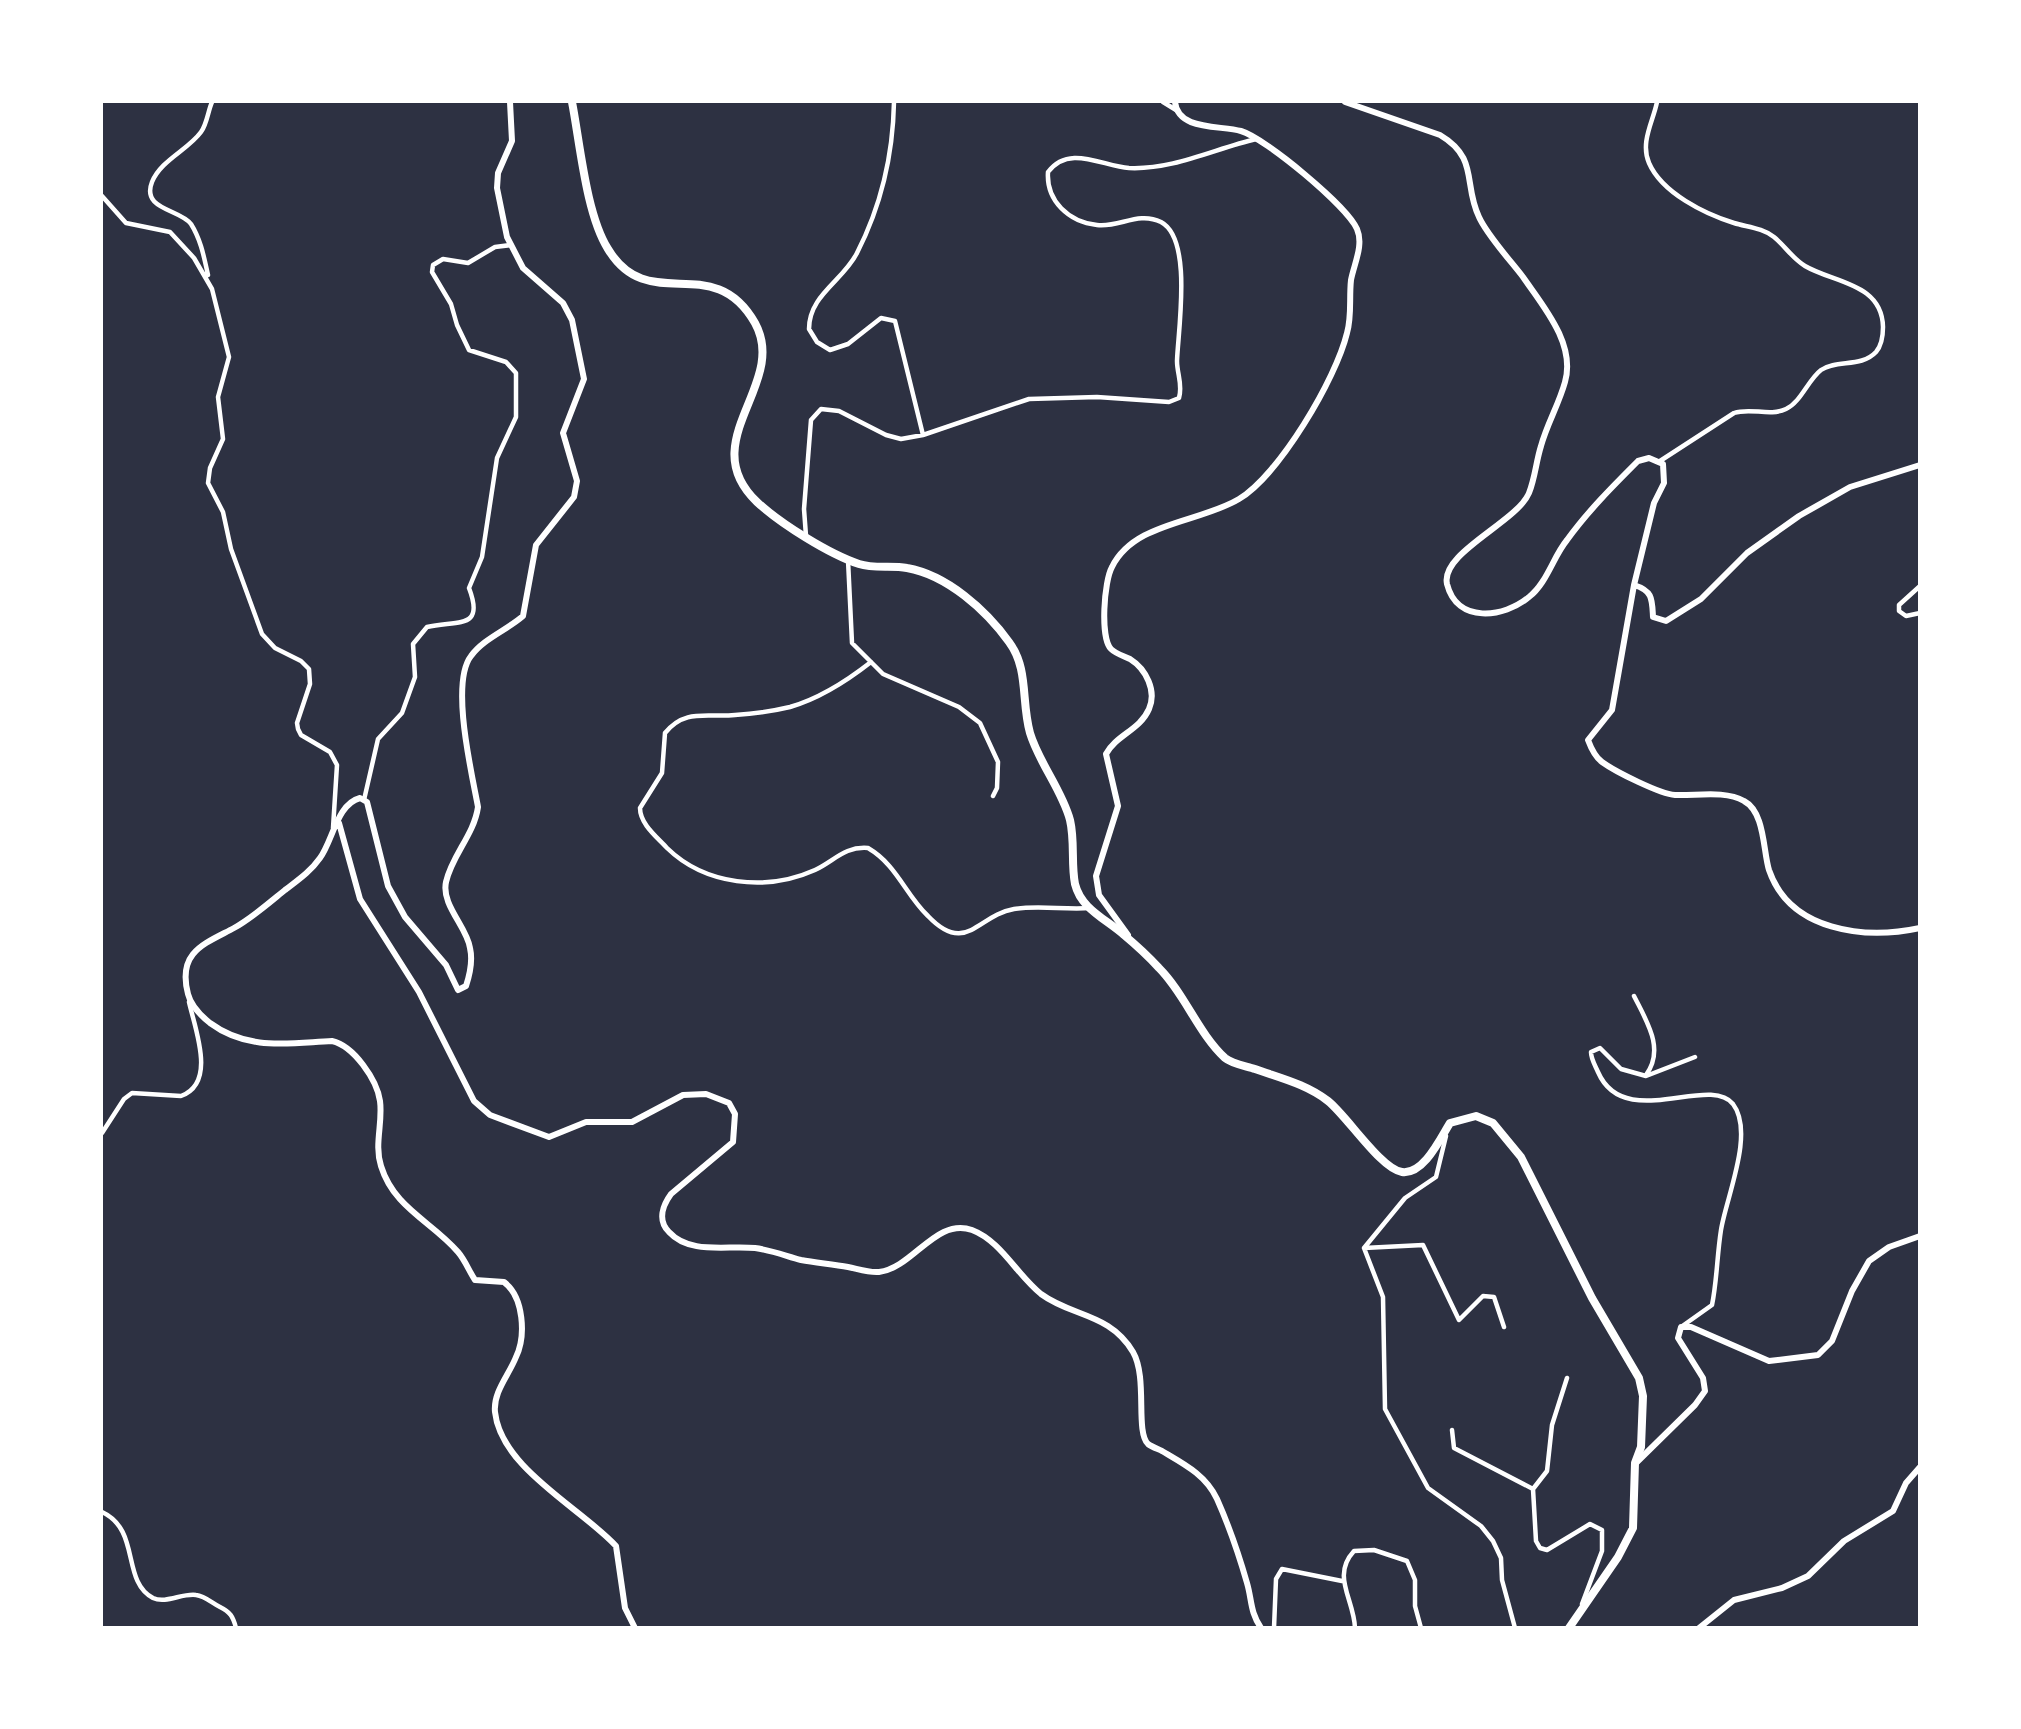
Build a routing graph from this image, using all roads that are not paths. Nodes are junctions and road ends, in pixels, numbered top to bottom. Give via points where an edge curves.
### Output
1 (212, 102) edge
2 (510, 102) edge
3 (572, 102) edge
4 (894, 102) edge
5 (1163, 102) edge
6 (1175, 102) edge
7 (1345, 102) edge
8 (1657, 102) edge
9 (1176, 110) junction
10 (1258, 138) junction
11 (102, 196) edge
12 (511, 245) junction
13 (209, 280) junction
14 (923, 435) junction
15 (1660, 461) junction
16 (1920, 465) edge
17 (806, 537) junction
18 (848, 559) junction
19 (1634, 585) junction
20 (1920, 586) edge
21 (1920, 613) edge
22 (871, 662) junction
23 (993, 796) dead end
24 (364, 800) junction
25 (338, 823) junction
26 (333, 835) junction
27 (1090, 908) junction
28 (1920, 928) edge
29 (1134, 945) junction
30 (188, 995) junction
31 (1634, 996) dead end
32 (1695, 1057) dead end
33 (1646, 1076) junction
34 (1450, 1123) junction
35 (102, 1133) edge
36 (1920, 1236) edge
37 (1364, 1248) junction
38 (1504, 1327) dead end
39 (1681, 1328) junction
40 (1567, 1378) dead end
41 (1452, 1430) dead end
42 (1635, 1463) junction
43 (1920, 1467) edge
44 (1533, 1489) junction
45 (102, 1512) edge
46 (1342, 1581) junction
47 (1578, 1615) junction
48 (236, 1628) edge
49 (635, 1628) edge
50 (1261, 1628) edge
51 (1274, 1628) edge
52 (1355, 1628) edge
53 (1421, 1628) edge
54 (1515, 1628) edge
55 (1569, 1628) edge
56 (1699, 1628) edge

1 - 13 street via 204,129 157,174 150,190 160,208 188,221 202,245
2 - 12 street via 512,141 496,188
3 - 17 highway via 596,219 606,247 619,263 640,279 725,289 756,324 761,361 757,384 737,426 734,461 741,484 759,504
4 - 14 street via 893,143 877,204 852,262 816,304 809,329 817,342 830,350 848,344 881,318 895,321
5 - 9 street
6 - 9 street
7 - 15 street via 1453,143 1468,165 1479,217 1528,284 1566,349 1566,379 1528,494 1521,508 1448,570 1451,594 1476,614 1488,616 1532,596 1566,540 1601,499 1638,461
8 - 15 street via 1646,149 1650,164 1674,194 1721,219 1761,230 1806,267 1864,290 1882,323 1877,351 1859,362 1822,370 1788,408 1734,413
9 - 10 street via 1185,120
10 - 14 street via 1158,167 1066,158 1048,172 1051,194 1060,208 1076,219 1099,226 1138,217 1150,219 1176,238 1181,284 1179,398 1169,402 1023,400
10 - 29 street via 1336,202 1357,230 1360,243 1350,286 1350,320 1340,354 1306,421 1261,480 1238,499 1125,546 1110,570 1106,639 1110,648 1141,668 1151,697 1150,708 1138,726 1116,740 1106,754 1118,806 1096,876 1099,895
11 - 13 street via 126,223 170,232
12 - 24 street via 495,247 468,263 443,259 433,265 432,272 452,304 469,350 506,362 516,373 516,417 497,457 482,558 469,589 474,615 468,621 428,627 412,644 415,677 402,713 378,739
12 - 24 street via 523,268 563,303 572,320 584,379 563,433 577,481 574,497 536,545 523,616 470,656 463,673 464,719 478,807 476,821 445,883 447,899 470,948 466,986 458,990 436,950 405,917 388,886
13 - 26 street via 229,357 218,397 223,439 207,477 223,512 231,549 262,634 309,669 310,684 297,723 300,736 330,752 337,765
14 - 17 street via 894,438 839,411 829,408 816,414 811,420
15 - 19 street via 1666,474
16 - 19 street via 1850,486 1799,516 1747,553 1701,599 1666,621 1653,617 1652,595
17 - 18 highway
18 - 22 street via 849,633 852,643
18 - 27 highway via 861,565 928,574 988,616 1021,659 1023,705 1031,738 1069,819 1075,885
19 - 28 street via 1612,710 1588,740 1600,761 1667,794 1732,796 1746,802 1758,820 1769,870 1782,898 1802,914 1832,928 1870,933
20 - 21 street via 1899,605 1899,611 1906,616
22 - 23 street via 883,674 959,707 980,723 998,762
22 - 27 street via 845,682 792,706 733,716 689,715 678,720 665,733 660,779 640,808 645,823 692,869 736,881 796,876 855,847 868,848 889,862 921,909 950,932 974,931 1014,909
24 - 25 street via 353,800
25 - 26 street
25 - 50 street via 360,900 419,992 474,1101 490,1115 549,1137 586,1122 632,1122 683,1095 716,1096 729,1103 735,1114 733,1142 665,1203 664,1224 680,1240 710,1247 757,1248 877,1273 901,1265 940,1234 963,1228 987,1238 1040,1293 1058,1305 1095,1317 1120,1336 1140,1368 1142,1434 1149,1444 1207,1482 1230,1530 1248,1586 1250,1608
26 - 30 street via 312,869 300,879 235,928 196,948 186,974
27 - 29 highway
29 - 34 highway via 1162,970 1227,1060 1310,1088 1353,1125 1386,1163 1401,1172 1422,1163
30 - 35 street via 201,1065 199,1081 181,1096 132,1093
30 - 49 street via 198,1013 221,1031 245,1041 270,1045 332,1041 353,1052 380,1101 380,1162 389,1187 460,1254 475,1280 504,1282 515,1294 520,1346 497,1396 498,1427 533,1474 616,1546 625,1608
31 - 33 street via 1654,1038 1653,1066
32 - 33 street
33 - 39 street via 1621,1069 1600,1048 1591,1052 1608,1090 1619,1097 1721,1096 1733,1105 1740,1124 1712,1305
34 - 37 street via 1436,1177 1405,1198
34 - 42 highway via 1476,1115 1493,1123 1521,1157 1592,1298 1639,1378 1643,1418
36 - 39 street via 1889,1247 1869,1261 1832,1341 1818,1355 1769,1361 1691,1326
37 - 38 street via 1423,1245 1459,1320 1483,1296 1493,1297
37 - 54 street via 1384,1297 1385,1409 1428,1488 1493,1541 1501,1558
39 - 42 street via 1678,1338 1703,1378 1705,1391
40 - 44 street via 1552,1425 1548,1472
41 - 44 street via 1454,1448
42 - 47 highway via 1633,1528
43 - 56 street via 1906,1483 1893,1511 1844,1541 1808,1576 1734,1601
44 - 47 street via 1540,1548 1557,1546 1590,1524 1598,1526 1604,1536
45 - 48 street via 126,1536 134,1571 149,1595 164,1600 200,1595 227,1610
46 - 51 street via 1282,1569 1276,1579
46 - 52 street
46 - 53 street via 1354,1551 1374,1550 1403,1558 1415,1580
47 - 55 highway

